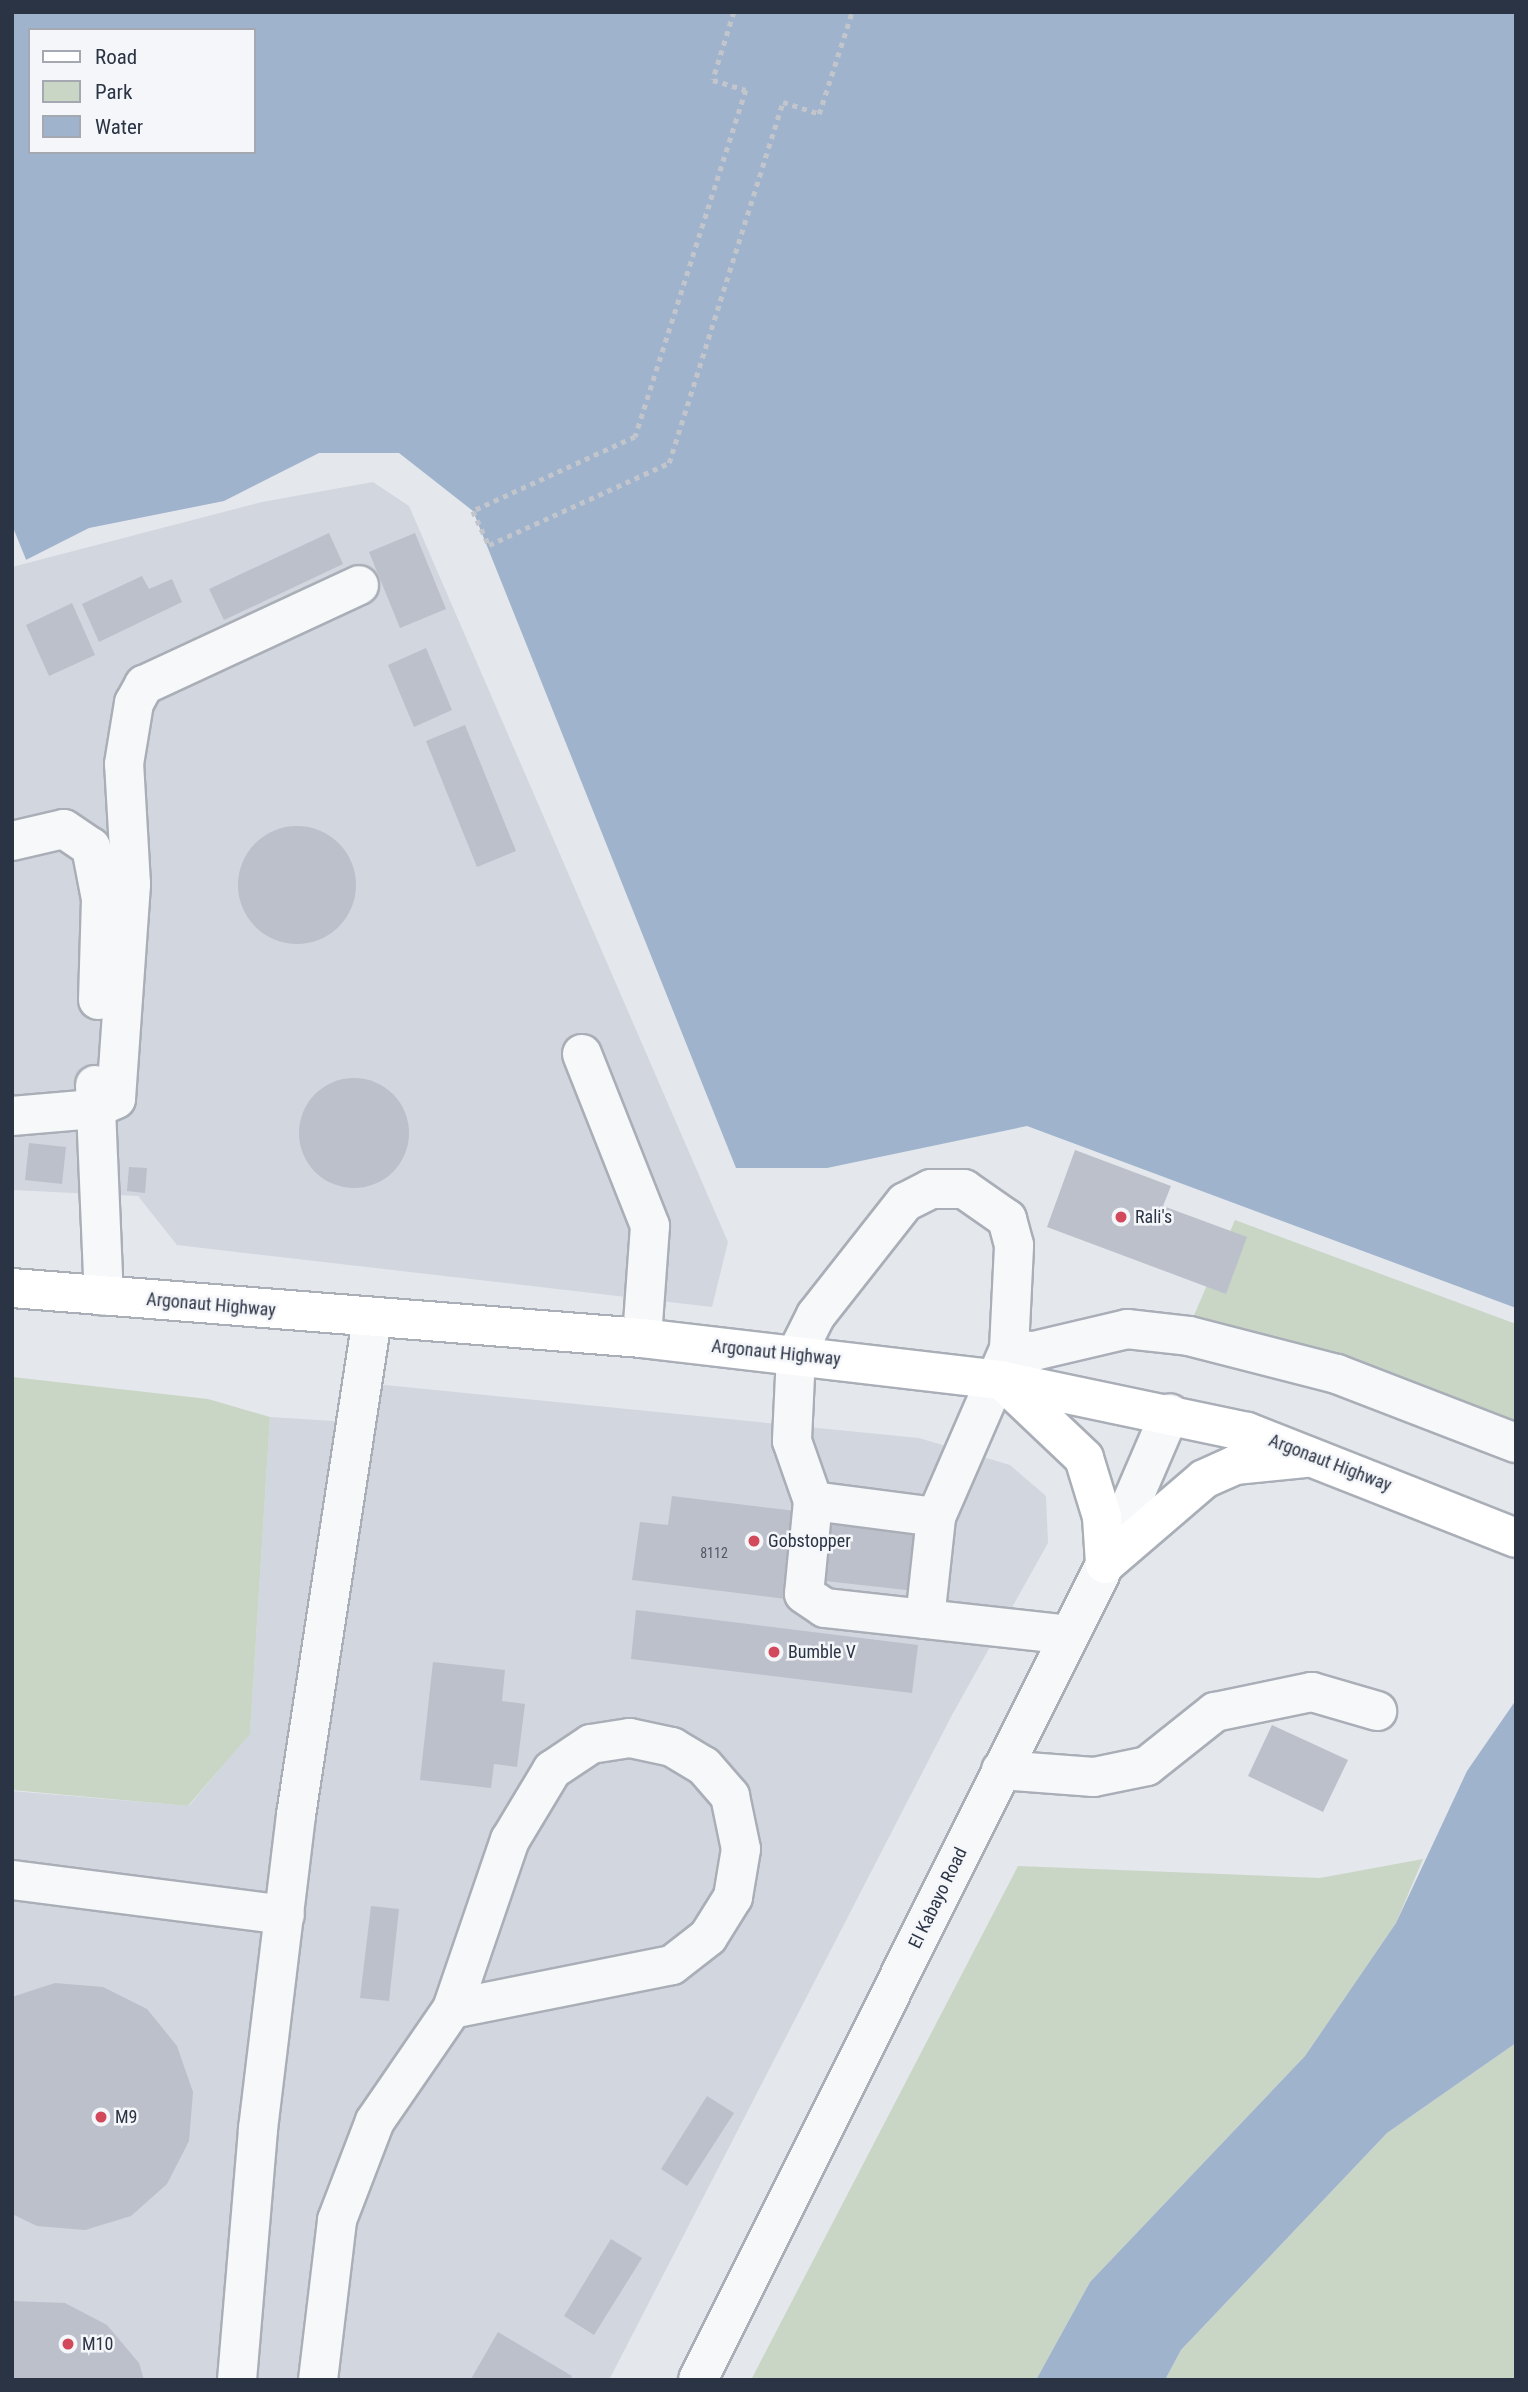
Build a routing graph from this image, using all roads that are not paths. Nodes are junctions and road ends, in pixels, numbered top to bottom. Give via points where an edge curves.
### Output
1 (359, 585) dead end
2 (12, 841) edge
3 (582, 1054) dead end
4 (94, 1109) junction
5 (12, 1116) edge
6 (12, 1288) edge
7 (104, 1296) junction
8 (372, 1319) junction
9 (642, 1338) junction
10 (796, 1355) junction
11 (1004, 1364) junction
12 (1170, 1413) junction
13 (1516, 1443) edge
14 (1321, 1457) junction
15 (813, 1501) junction
16 (936, 1517) junction
17 (1516, 1538) edge
18 (1105, 1564) junction
19 (925, 1619) junction
20 (1069, 1635) junction
21 (1377, 1712) dead end
22 (1001, 1770) junction
23 (12, 1880) edge
24 (285, 1915) junction
25 (452, 2009) junction
26 (237, 2380) edge
27 (318, 2380) edge
28 (698, 2380) edge

1 - 4 street via 144,685 134,702 124,764 131,884 116,1099
2 - 4 street via 64,829 91,847 101,899
3 - 9 street via 650,1226
4 - 5 street
4 - 7 street
6 - 7 main road, Argonaut Highway
7 - 8 main road, Argonaut Highway
8 - 9 main road, Argonaut Highway
8 - 24 street via 342,1487
9 - 10 main road, Argonaut Highway
10 - 11 main road, Argonaut Highway
10 - 11 street via 816,1315 877,1231 905,1202 931,1189 964,1189 1007,1219 1014,1245
10 - 15 street via 792,1441
11 - 12 main road, Argonaut Highway
11 - 13 street via 1034,1351 1127,1329 1189,1336 1337,1374
11 - 16 street
11 - 18 main road via 1084,1458 1102,1517
12 - 14 main road, Argonaut Highway
12 - 18 street, El Kabayo Road
14 - 17 main road, Argonaut Highway
14 - 18 main road via 1235,1465 1204,1479
15 - 16 street
15 - 19 street via 803,1584 808,1600 825,1608
16 - 19 street
18 - 20 street, El Kabayo Road
19 - 20 street
20 - 22 street, El Kabayo Road
21 - 22 street via 1311,1692 1215,1712 1147,1766 1094,1777
22 - 28 street, El Kabayo Road
23 - 24 street
24 - 26 street via 258,2129
25 - 25 street via 672,1965 708,1937 733,1897 741,1849 730,1796 704,1766 672,1747 630,1738 591,1744 552,1770 510,1840
25 - 27 street via 374,2121 337,2220

